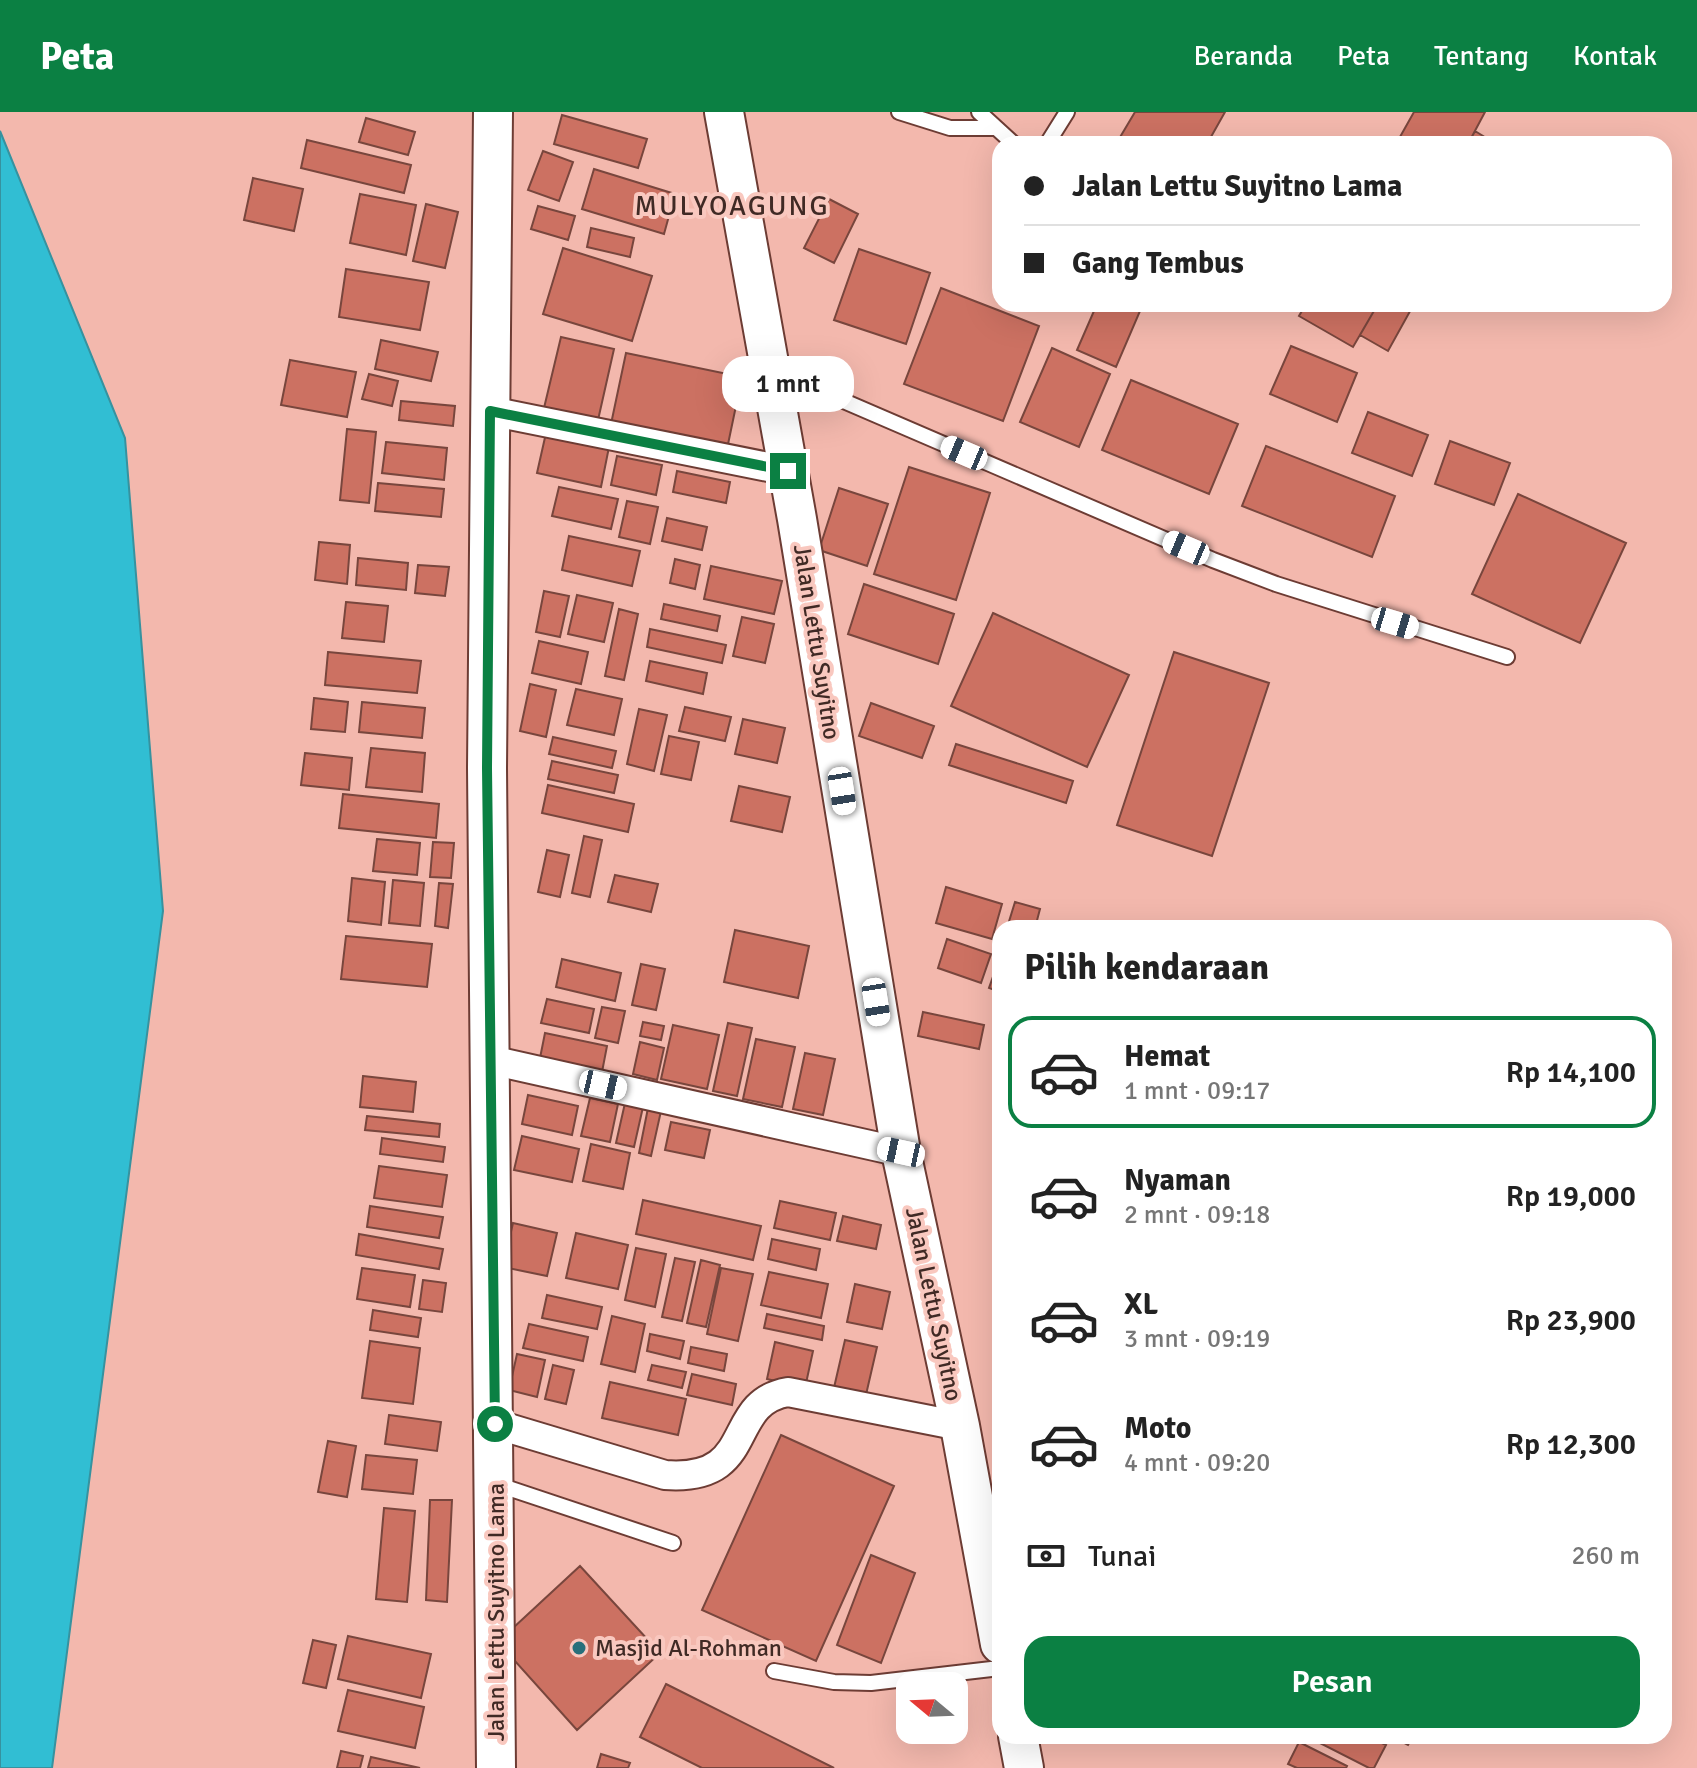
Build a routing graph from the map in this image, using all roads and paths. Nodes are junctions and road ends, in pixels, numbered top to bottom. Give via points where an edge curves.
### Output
1 (493, 112) edge
2 (724, 112) edge
3 (899, 112) edge
4 (979, 112) edge
5 (1067, 112) edge
6 (994, 128) junction
7 (1004, 136) edge
8 (1052, 136) edge
9 (770, 369) junction
10 (490, 411) junction
11 (788, 471) junction
12 (1507, 657) dead end
13 (491, 1060) junction
14 (901, 1152) junction
15 (495, 1424) junction
16 (960, 1426) junction
17 (496, 1484) junction
18 (673, 1543) dead end
19 (992, 1600) edge
20 (992, 1669) edge
21 (774, 1671) dead end
22 (1020, 1744) edge
23 (496, 1768) edge
24 (1024, 1768) edge

1 - 10 main road, Jalan Lettu Suyitno Lama
2 - 9 main road, Jalan Lettu Suyitno
3 - 6 lane via 950,128
4 - 6 lane
5 - 8 lane
6 - 7 lane
9 - 11 main road, Jalan Lettu Suyitno
9 - 12 lane via 1213,560
10 - 11 street
10 - 13 main road, Jalan Lettu Suyitno Lama
11 - 14 main road, Jalan Lettu Suyitno
13 - 14 street
13 - 15 main road, Jalan Lettu Suyitno Lama
14 - 16 main road, Jalan Lettu Suyitno
15 - 16 street via 665,1475 694,1477 715,1469 770,1395 788,1392
15 - 17 main road, Jalan Lettu Suyitno Lama
16 - 19 main road, Jalan Lettu Suyitno
17 - 18 lane
17 - 23 main road, Jalan Lettu Suyitno Lama
20 - 21 lane via 871,1683
22 - 24 main road

